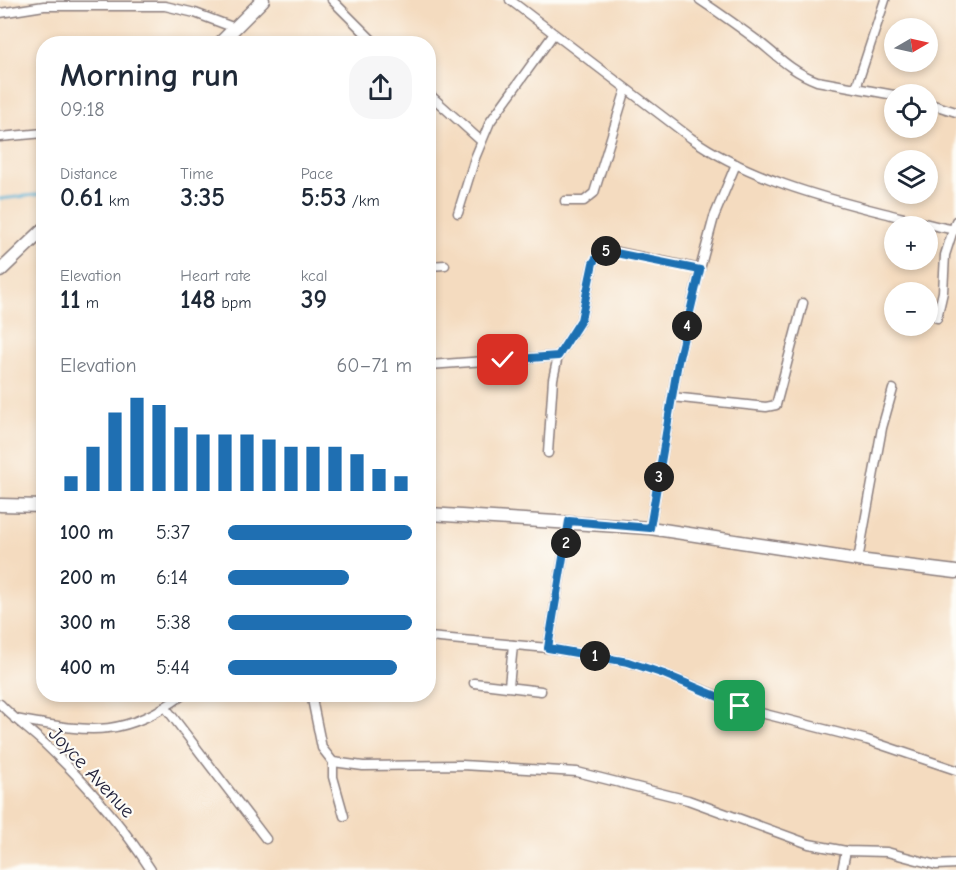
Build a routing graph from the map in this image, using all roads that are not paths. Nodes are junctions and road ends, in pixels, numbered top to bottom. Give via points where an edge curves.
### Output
1 (263, 0) edge
2 (332, 0) edge
3 (510, 0) edge
4 (700, 0) edge
5 (885, 0) edge
6 (45, 3) edge
7 (0, 12) edge
8 (235, 28) junction
9 (553, 35) junction
10 (227, 36) edge
11 (368, 36) edge
12 (627, 88) junction
13 (856, 88) junction
14 (884, 92) edge
15 (436, 100) edge
16 (938, 106) edge
17 (956, 112) edge
18 (36, 133) edge
19 (0, 137) edge
20 (481, 141) junction
21 (736, 164) junction
22 (565, 201) dead end
23 (458, 213) dead end
24 (955, 227) edge
25 (36, 237) edge
26 (445, 265) dead end
27 (436, 266) edge
28 (700, 270) junction
29 (0, 271) edge
30 (803, 303) dead end
31 (938, 314) edge
32 (558, 356) junction
33 (436, 365) edge
34 (893, 389) dead end
35 (672, 397) junction
36 (548, 453) dead end
37 (0, 505) edge
38 (36, 506) edge
39 (436, 514) edge
40 (569, 521) junction
41 (650, 528) junction
42 (858, 560) junction
43 (956, 572) edge
44 (436, 638) edge
45 (513, 645) junction
46 (548, 648) junction
47 (474, 683) dead end
48 (508, 686) junction
49 (542, 691) dead end
50 (174, 702) edge
51 (313, 702) edge
52 (0, 704) edge
53 (166, 708) junction
54 (14, 719) junction
55 (333, 762) junction
56 (956, 770) edge
57 (344, 816) dead end
58 (266, 839) dead end
59 (846, 851) junction
60 (956, 864) edge
61 (151, 870) edge
62 (842, 870) edge

1 - 8 main road
2 - 11 street
3 - 9 street
4 - 13 street via 798,73
5 - 13 street
6 - 7 street
6 - 8 street via 165,6 195,12
8 - 10 main road
9 - 12 street
9 - 20 street via 503,102
12 - 21 street via 705,148
12 - 22 street via 594,193 584,201
13 - 14 street
15 - 20 street
16 - 17 street
18 - 19 street
20 - 23 street
21 - 24 street via 831,200
21 - 28 street via 714,218
24 - 31 street via 945,255
25 - 29 main road
26 - 27 street
28 - 32 street via 613,251 598,255 581,320
28 - 35 street
30 - 35 street via 776,405
32 - 33 street
32 - 36 street
34 - 42 street
35 - 41 street
37 - 38 main road
39 - 40 main road
40 - 41 main road
40 - 46 street
41 - 42 main road
42 - 43 main road
44 - 45 street
45 - 46 street
45 - 48 street
46 - 56 street via 628,662 757,712 867,740
47 - 48 street
48 - 49 street
50 - 53 street
51 - 55 street via 322,748
52 - 54 street, Joyce Avenue
53 - 54 street via 123,726 100,730
53 - 58 street
54 - 61 street, Joyce Avenue via 87,787 116,819
55 - 57 street
55 - 59 street via 578,771 688,800 787,838
59 - 60 street via 877,851 936,865
59 - 62 street

